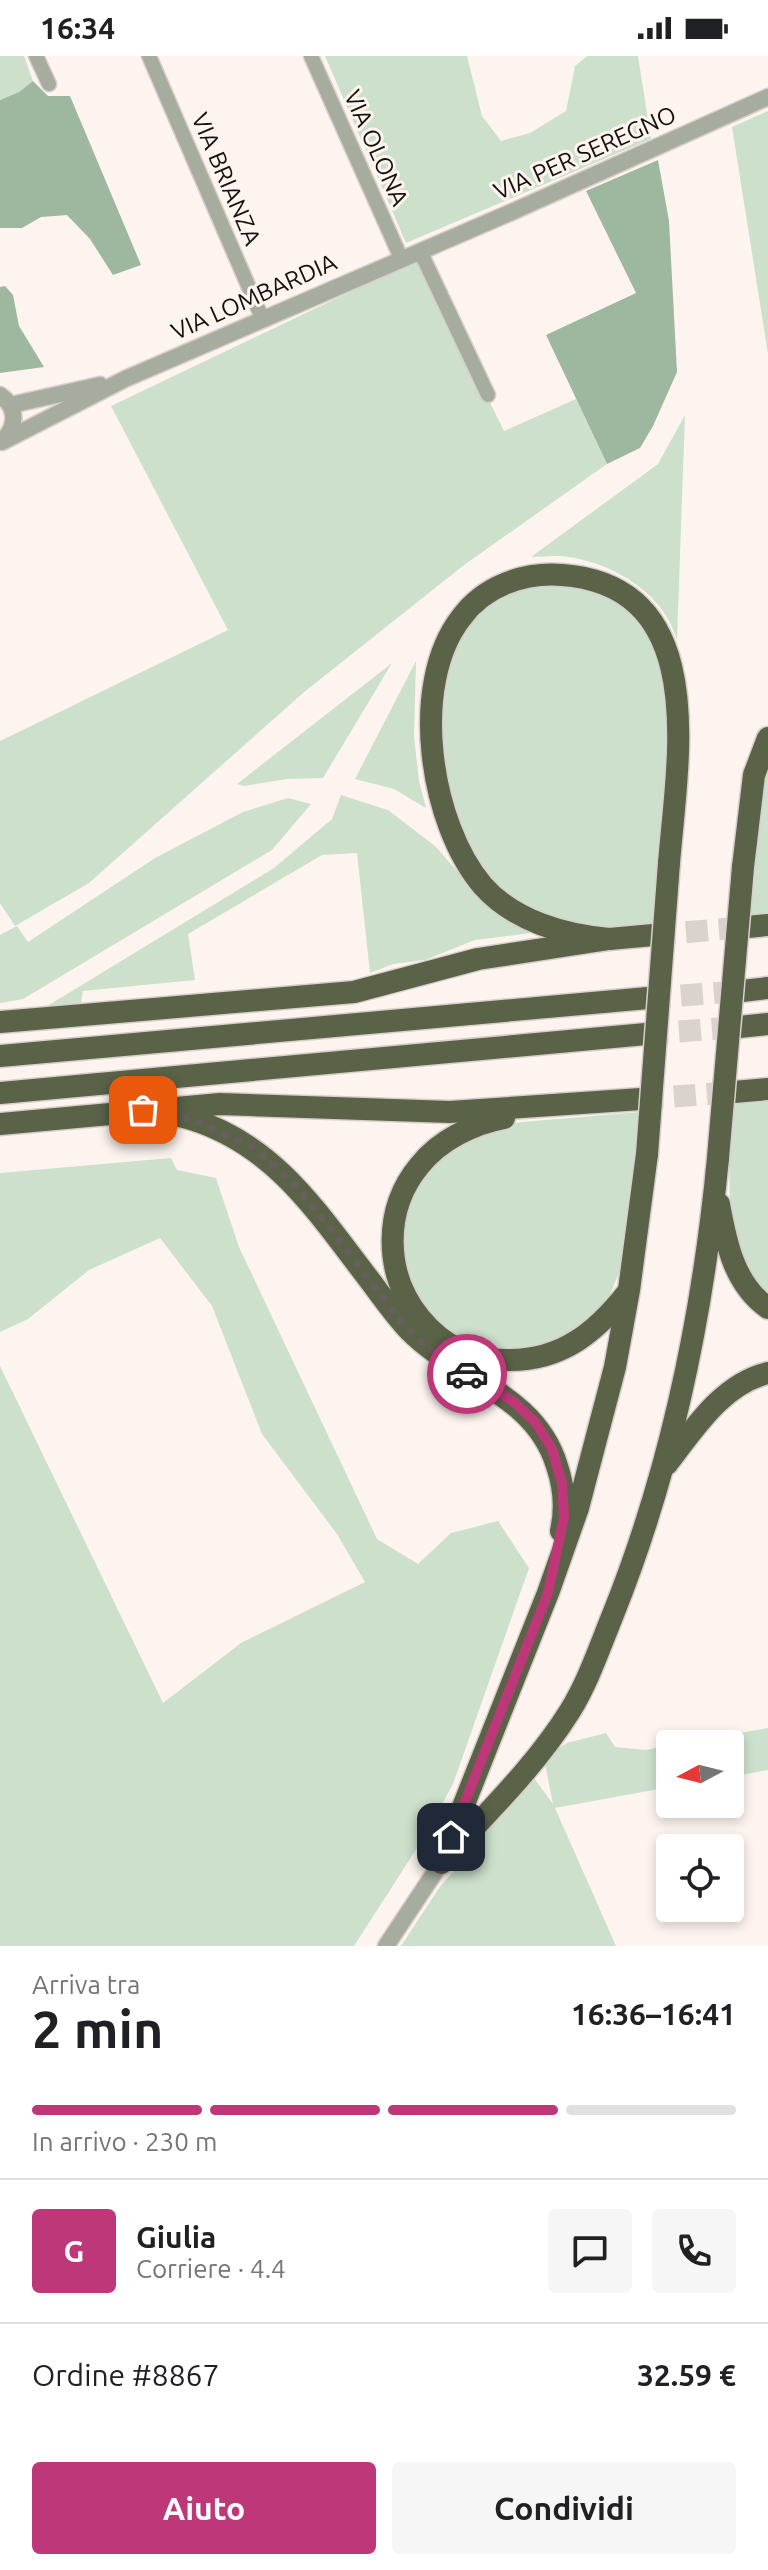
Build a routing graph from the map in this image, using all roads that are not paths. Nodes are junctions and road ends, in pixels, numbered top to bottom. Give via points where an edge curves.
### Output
1 (36, 56) edge
2 (149, 56) edge
3 (311, 56) edge
4 (49, 84) dead end
5 (768, 97) edge
6 (420, 251) junction
7 (401, 258) junction
8 (263, 320) junction
9 (125, 379) junction
10 (488, 395) dead end
11 (6, 400) edge
12 (1, 442) edge
13 (768, 738) edge
14 (653, 935) tunnel mouth
15 (609, 939) junction
16 (768, 988) edge
17 (742, 991) tunnel mouth
18 (648, 998) tunnel mouth
19 (0, 1022) edge
20 (768, 1024) edge
21 (739, 1027) tunnel mouth
22 (646, 1034) tunnel mouth
23 (0, 1056) edge
24 (767, 1089) edge
25 (734, 1092) tunnel mouth
26 (0, 1093) edge
27 (641, 1099) tunnel mouth
28 (576, 1105) junction
29 (143, 1110) junction
30 (0, 1124) edge
31 (716, 1182) junction
32 (629, 1290) junction
33 (768, 1308) edge
34 (768, 1373) edge
35 (663, 1468) junction
36 (548, 1593) junction
37 (441, 1863) junction
38 (386, 1946) edge

1 - 4 street
2 - 8 street, VIA BRIANZA
3 - 7 street, VIA OLONA
5 - 6 street, VIA PER SEREGNO
6 - 7 street, VIA PER SEREGNO
6 - 10 street
7 - 8 street, VIA LOMBARDIA
8 - 9 street, VIA LOMBARDIA
9 - 11 street, VIA LOMBARDIA
9 - 12 street, VIA LOMBARDIA
11 - 12 street, VIA LOMBARDIA via 13,424
13 - 31 highway, bridge via 754,775 743,867
14 - 15 highway
15 - 19 highway via 478,959 354,992
15 - 32 highway, bridge via 575,936 517,913 484,888 461,855 445,814 435,768 435,669 454,628 481,596 529,576 586,577 642,608 660,632 672,664 680,720 647,1154
16 - 17 highway
18 - 23 highway
20 - 21 highway
22 - 26 highway
24 - 25 highway
27 - 28 highway
28 - 29 highway via 450,1112 246,1104
28 - 32 highway via 473,1128 444,1143 420,1165 395,1219 391,1249 398,1280 430,1330 456,1350 490,1360 527,1360 558,1352 587,1337
29 - 30 highway
29 - 36 highway via 190,1119 253,1147 308,1200 425,1346 514,1402 536,1423 552,1449 562,1483 564,1517
31 - 33 highway via 728,1249 741,1281
31 - 35 highway via 693,1338
32 - 36 highway via 578,1508
34 - 35 highway via 732,1390 710,1409
35 - 37 highway via 630,1572 570,1710 525,1770
36 - 37 highway
37 - 38 street

